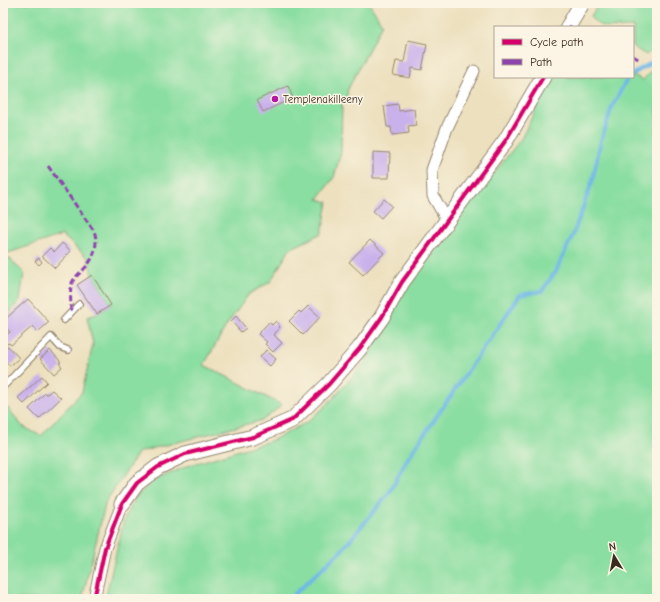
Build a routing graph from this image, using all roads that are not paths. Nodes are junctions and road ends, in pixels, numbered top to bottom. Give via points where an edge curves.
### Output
1 (582, 3) edge
2 (569, 26) edge
3 (474, 71) dead end
4 (542, 78) edge
5 (447, 220) junction
6 (79, 304) dead end
7 (64, 320) dead end
8 (68, 350) dead end
9 (3, 387) edge
10 (122, 504) joint
11 (94, 599) edge

1 - 2 street
3 - 5 street via 447,128 432,170 433,196
4 - 5 street via 506,140
5 - 10 street via 402,282 360,348 329,384 292,420 253,437 185,454 158,467 137,483
6 - 7 lane
8 - 9 lane via 60,347 51,337
10 - 11 street via 105,548

